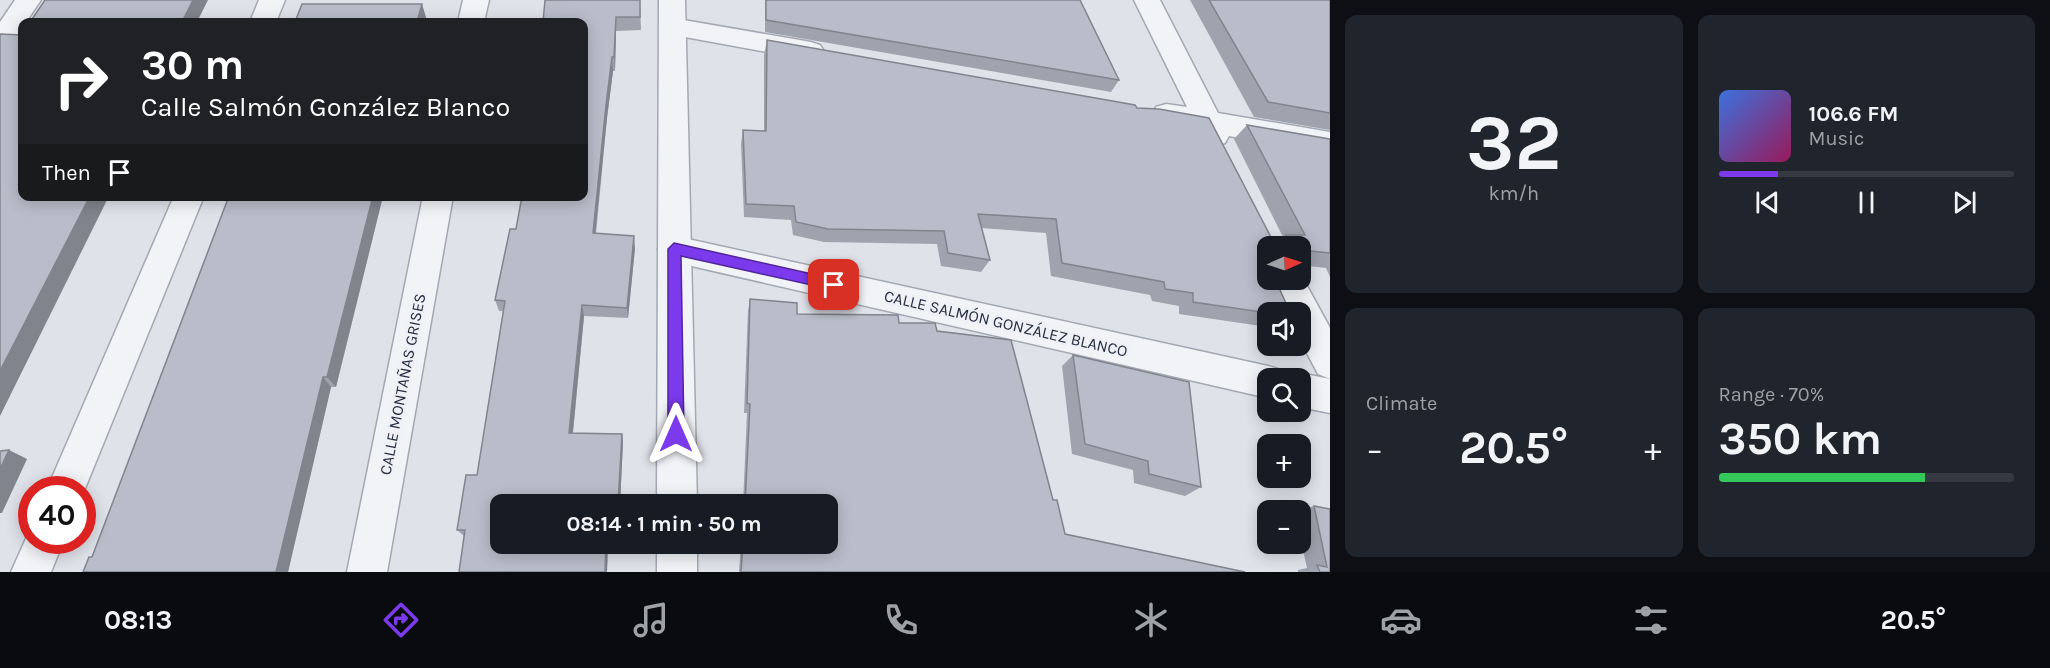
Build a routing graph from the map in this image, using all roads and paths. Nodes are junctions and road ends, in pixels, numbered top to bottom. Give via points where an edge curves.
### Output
1 (28, 0) edge
2 (272, 0) edge
3 (476, 0) edge
4 (1147, 0) edge
5 (672, 13) edge
6 (265, 18) edge
7 (472, 18) edge
8 (2, 37) edge
9 (835, 56) edge
10 (1138, 109) edge
11 (1208, 121) junction
12 (1330, 143) edge
13 (1229, 163) edge
14 (187, 201) edge
15 (437, 201) edge
16 (674, 249) junction
17 (1293, 290) edge
18 (1330, 363) edge
19 (1257, 380) edge
20 (1311, 392) edge
21 (1330, 396) edge
22 (71, 476) edge
23 (677, 494) edge
24 (38, 554) edge
25 (677, 554) edge
26 (31, 572) edge
27 (367, 572) edge
28 (677, 572) edge

1 - 8 street
2 - 6 street
3 - 7 street
4 - 11 street
5 - 9 street
5 - 16 street
10 - 11 street
11 - 12 street
11 - 13 street
14 - 22 street
15 - 27 street, CALLE MONTAÑAS GRISES
16 - 19 street, CALLE SALMÓN GONZÁLEZ BLANCO
16 - 23 street
17 - 18 street
20 - 21 street
24 - 26 street
25 - 28 street

